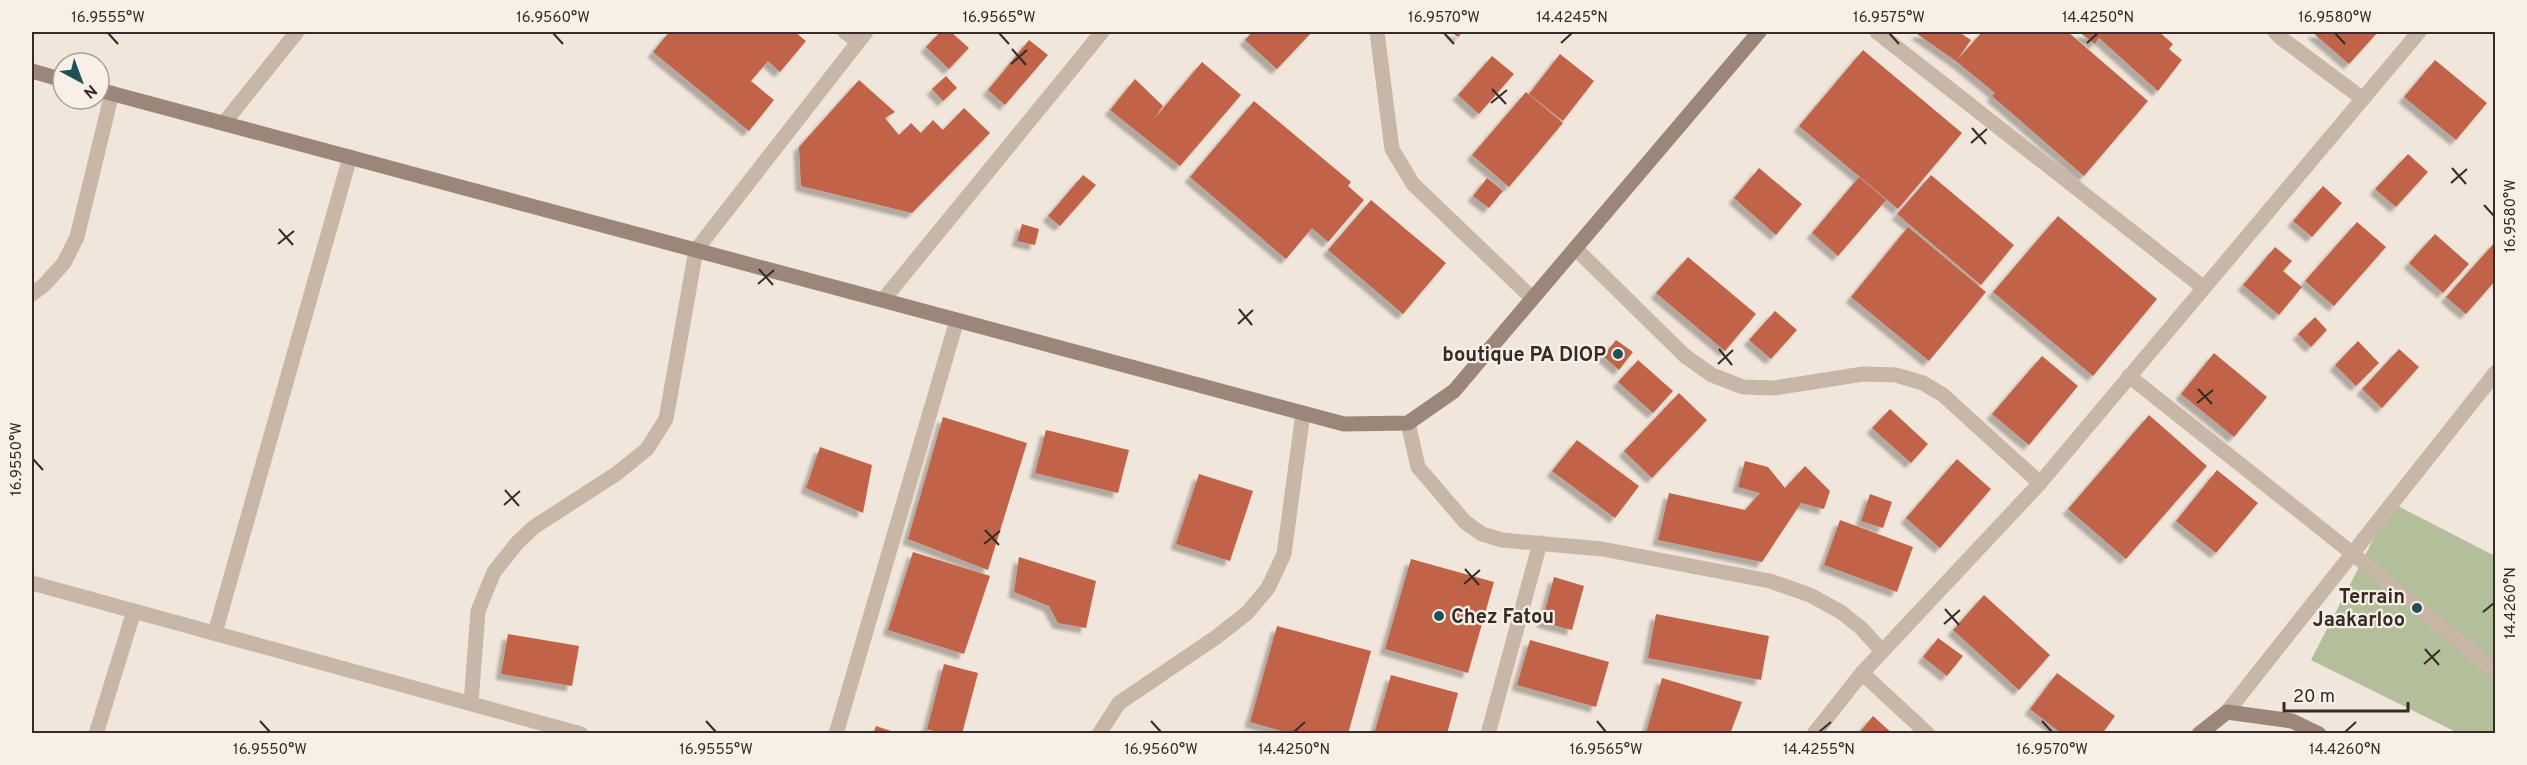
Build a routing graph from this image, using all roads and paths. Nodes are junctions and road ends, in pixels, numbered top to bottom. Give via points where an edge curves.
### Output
1 (297, 32) edge
2 (1102, 32) edge
3 (1377, 32) edge
4 (1759, 32) edge
5 (1877, 32) edge
6 (2275, 32) edge
7 (2419, 32) edge
8 (856, 35) edge
9 (32, 71) edge
10 (51, 77) edge
11 (111, 92) edge
12 (2363, 99) junction
13 (102, 111) edge
14 (224, 123) junction
15 (350, 157) junction
16 (1575, 248) junction
17 (696, 250) junction
18 (2204, 288) junction
19 (32, 294) edge
20 (1532, 298) junction
21 (884, 300) junction
22 (957, 320) junction
23 (2496, 372) edge
24 (2129, 376) junction
25 (1303, 413) junction
26 (1408, 423) junction
27 (2040, 483) junction
28 (1540, 543) junction
29 (2353, 554) junction
30 (32, 583) edge
31 (134, 611) junction
32 (215, 633) junction
33 (1882, 651) junction
34 (2496, 672) edge
35 (1862, 673) junction
36 (471, 703) junction
37 (2227, 712) junction
38 (96, 734) edge
39 (581, 734) edge
40 (836, 734) edge
41 (1099, 734) edge
42 (1488, 734) edge
43 (1814, 734) edge
44 (1928, 734) edge
45 (2199, 734) edge
46 (2319, 734) edge

1 - 14 street
2 - 21 street
3 - 20 street via 1392,149 1413,184
4 - 16 main road
5 - 18 street
6 - 12 street
7 - 12 street
8 - 17 street
9 - 10 main road
11 - 14 main road
12 - 18 street
13 - 19 street via 77,237 64,262
14 - 15 main road
15 - 17 main road
15 - 32 street
16 - 20 main road
16 - 27 street via 1684,356 1712,375 1743,387 1774,388 1863,374 1896,375 1923,383 1943,394
17 - 21 main road
17 - 36 street via 666,419 647,448 616,474 534,526 494,572 478,611
18 - 24 street
20 - 26 main road via 1454,391
21 - 22 main road
22 - 25 main road
22 - 40 street
23 - 29 street
24 - 27 street
24 - 29 street
25 - 26 main road via 1344,424
25 - 41 street via 1284,554 1268,588 1223,632 1119,703
26 - 28 street via 1418,467 1465,522 1482,534 1502,540
27 - 33 street
28 - 33 street via 1602,549 1770,581 1810,595 1841,612
28 - 42 street
29 - 34 street
29 - 37 street
30 - 31 street
31 - 32 street
31 - 38 street
32 - 36 street
33 - 35 street
35 - 43 street
35 - 44 street
36 - 39 street
37 - 45 main road
37 - 46 main road via 2292,722

